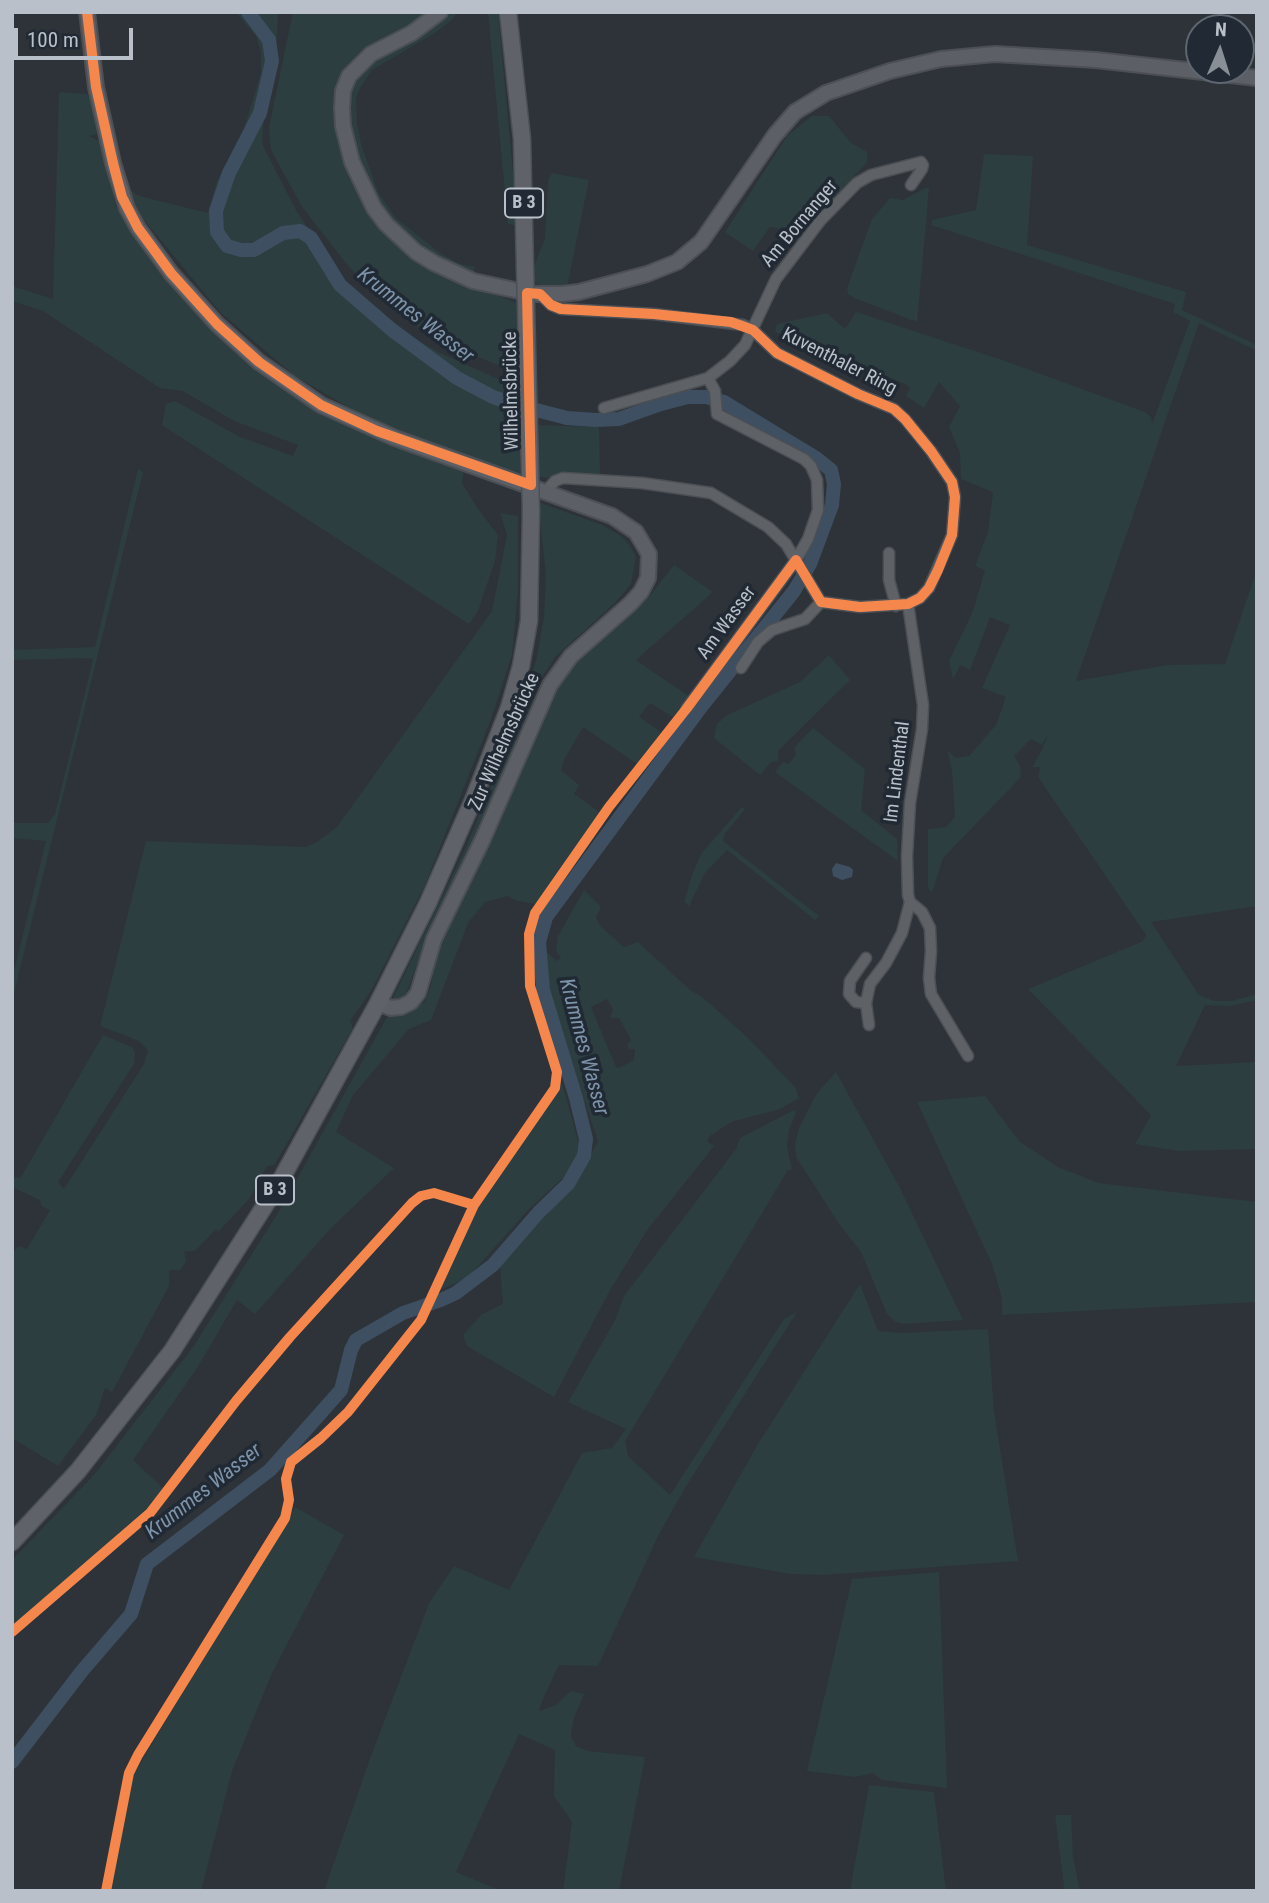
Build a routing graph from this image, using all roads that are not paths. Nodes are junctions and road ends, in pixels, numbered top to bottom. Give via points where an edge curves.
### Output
1 (87, 12) edge
2 (440, 12) edge
3 (508, 12) edge
4 (1257, 78) edge
5 (911, 185) dead end
6 (533, 294) junction
7 (753, 330) junction
8 (708, 378) junction
9 (604, 408) dead end
10 (531, 479) junction
11 (546, 491) junction
12 (889, 553) dead end
13 (796, 560) junction
14 (821, 602) junction
15 (908, 604) junction
16 (896, 606) junction
17 (741, 668) dead end
18 (687, 708) dead end
19 (911, 902) junction
20 (866, 958) dead end
21 (378, 1003) junction
22 (866, 1003) junction
23 (869, 1025) dead end
24 (968, 1056) dead end
25 (12, 1542) edge

1 - 10 street, Zur Wilhelmsbrücke via 96,87 119,186 132,217 171,273 238,344 303,394 360,425
2 - 6 street via 354,69 343,91 347,148 374,208 416,252 473,281
3 - 21 main road, B 3, bridge via 522,139 531,511 529,621 509,708 474,798
4 - 6 street via 995,54 941,59 890,71 826,93 795,112 701,242 684,258 661,270 579,292
5 - 7 street, Am Bornanger via 922,169 920,162 857,183 820,221 776,279
6 - 7 street, Kuventhaler Ring via 561,309 732,322
6 - 10 street, Wilhelmsbrücke, bridge via 527,309
7 - 8 street, Am Bornanger via 737,354
7 - 15 street, Kuventhaler Ring via 777,353 894,409 952,482 952,535 929,588
8 - 9 street, Am Bornanger
8 - 13 street, Am Wasser via 715,391 717,415 804,459 815,472 818,510
10 - 11 street, Zur Wilhelmsbrücke
11 - 13 street via 563,478 701,490 768,527
11 - 21 street, Zur Wilhelmsbrücke via 629,526 646,547 648,578 631,604 571,656 550,685 482,841 433,939 418,993 401,1007
12 - 16 street via 889,580
13 - 14 street
13 - 18 street, Am Wasser
14 - 16 street
14 - 17 street via 805,619 772,630
15 - 16 street
15 - 19 street, Im Lindenthal via 923,705 910,803 907,856
19 - 22 street via 902,933 870,985
19 - 24 street via 930,928 931,994
20 - 22 street via 850,981 849,994 856,1002
21 - 25 main road, B 3 via 278,1185 172,1351 78,1471
22 - 23 street

